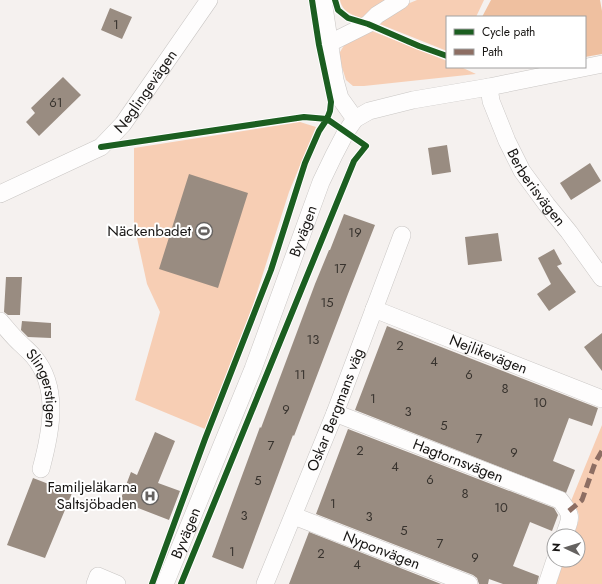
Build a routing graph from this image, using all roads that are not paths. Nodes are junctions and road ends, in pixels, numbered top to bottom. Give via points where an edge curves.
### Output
1 (209, 0) edge
2 (323, 0) edge
3 (400, 0) edge
4 (330, 43) junction
5 (602, 64) edge
6 (586, 67) edge
7 (582, 68) edge
8 (489, 87) junction
9 (355, 119) junction
10 (0, 194) edge
11 (402, 235) dead end
12 (602, 278) edge
13 (374, 309) junction
14 (0, 321) edge
15 (602, 399) edge
16 (335, 413) junction
17 (41, 468) dead end
18 (294, 516) junction
19 (567, 528) edge
20 (552, 568) edge
21 (167, 583) edge
22 (95, 584) edge
23 (117, 584) edge
24 (265, 584) edge
25 (469, 584) edge
26 (547, 584) edge

1 - 10 street, Neglingevägen via 123,124 101,147
2 - 4 street
3 - 4 street via 368,24
4 - 9 street via 340,98
5 - 6 street
7 - 8 street
8 - 9 street via 390,104 368,111
8 - 12 street, Berberisvägen via 491,101 522,171
9 - 21 street, Byvägen via 321,182 253,370
11 - 13 street, Oskar Bergmans väg
13 - 15 street, Nejlikevägen
13 - 16 street, Oskar Bergmans väg
14 - 17 street, Slingerstigen via 34,356 45,372 52,405 47,448
16 - 18 street, Oskar Bergmans väg
16 - 19 street, Hagtornsvägen via 560,500 569,512
18 - 24 street, Oskar Bergmans väg
18 - 25 street, Nyponvägen
20 - 26 street
22 - 23 street via 98,576

